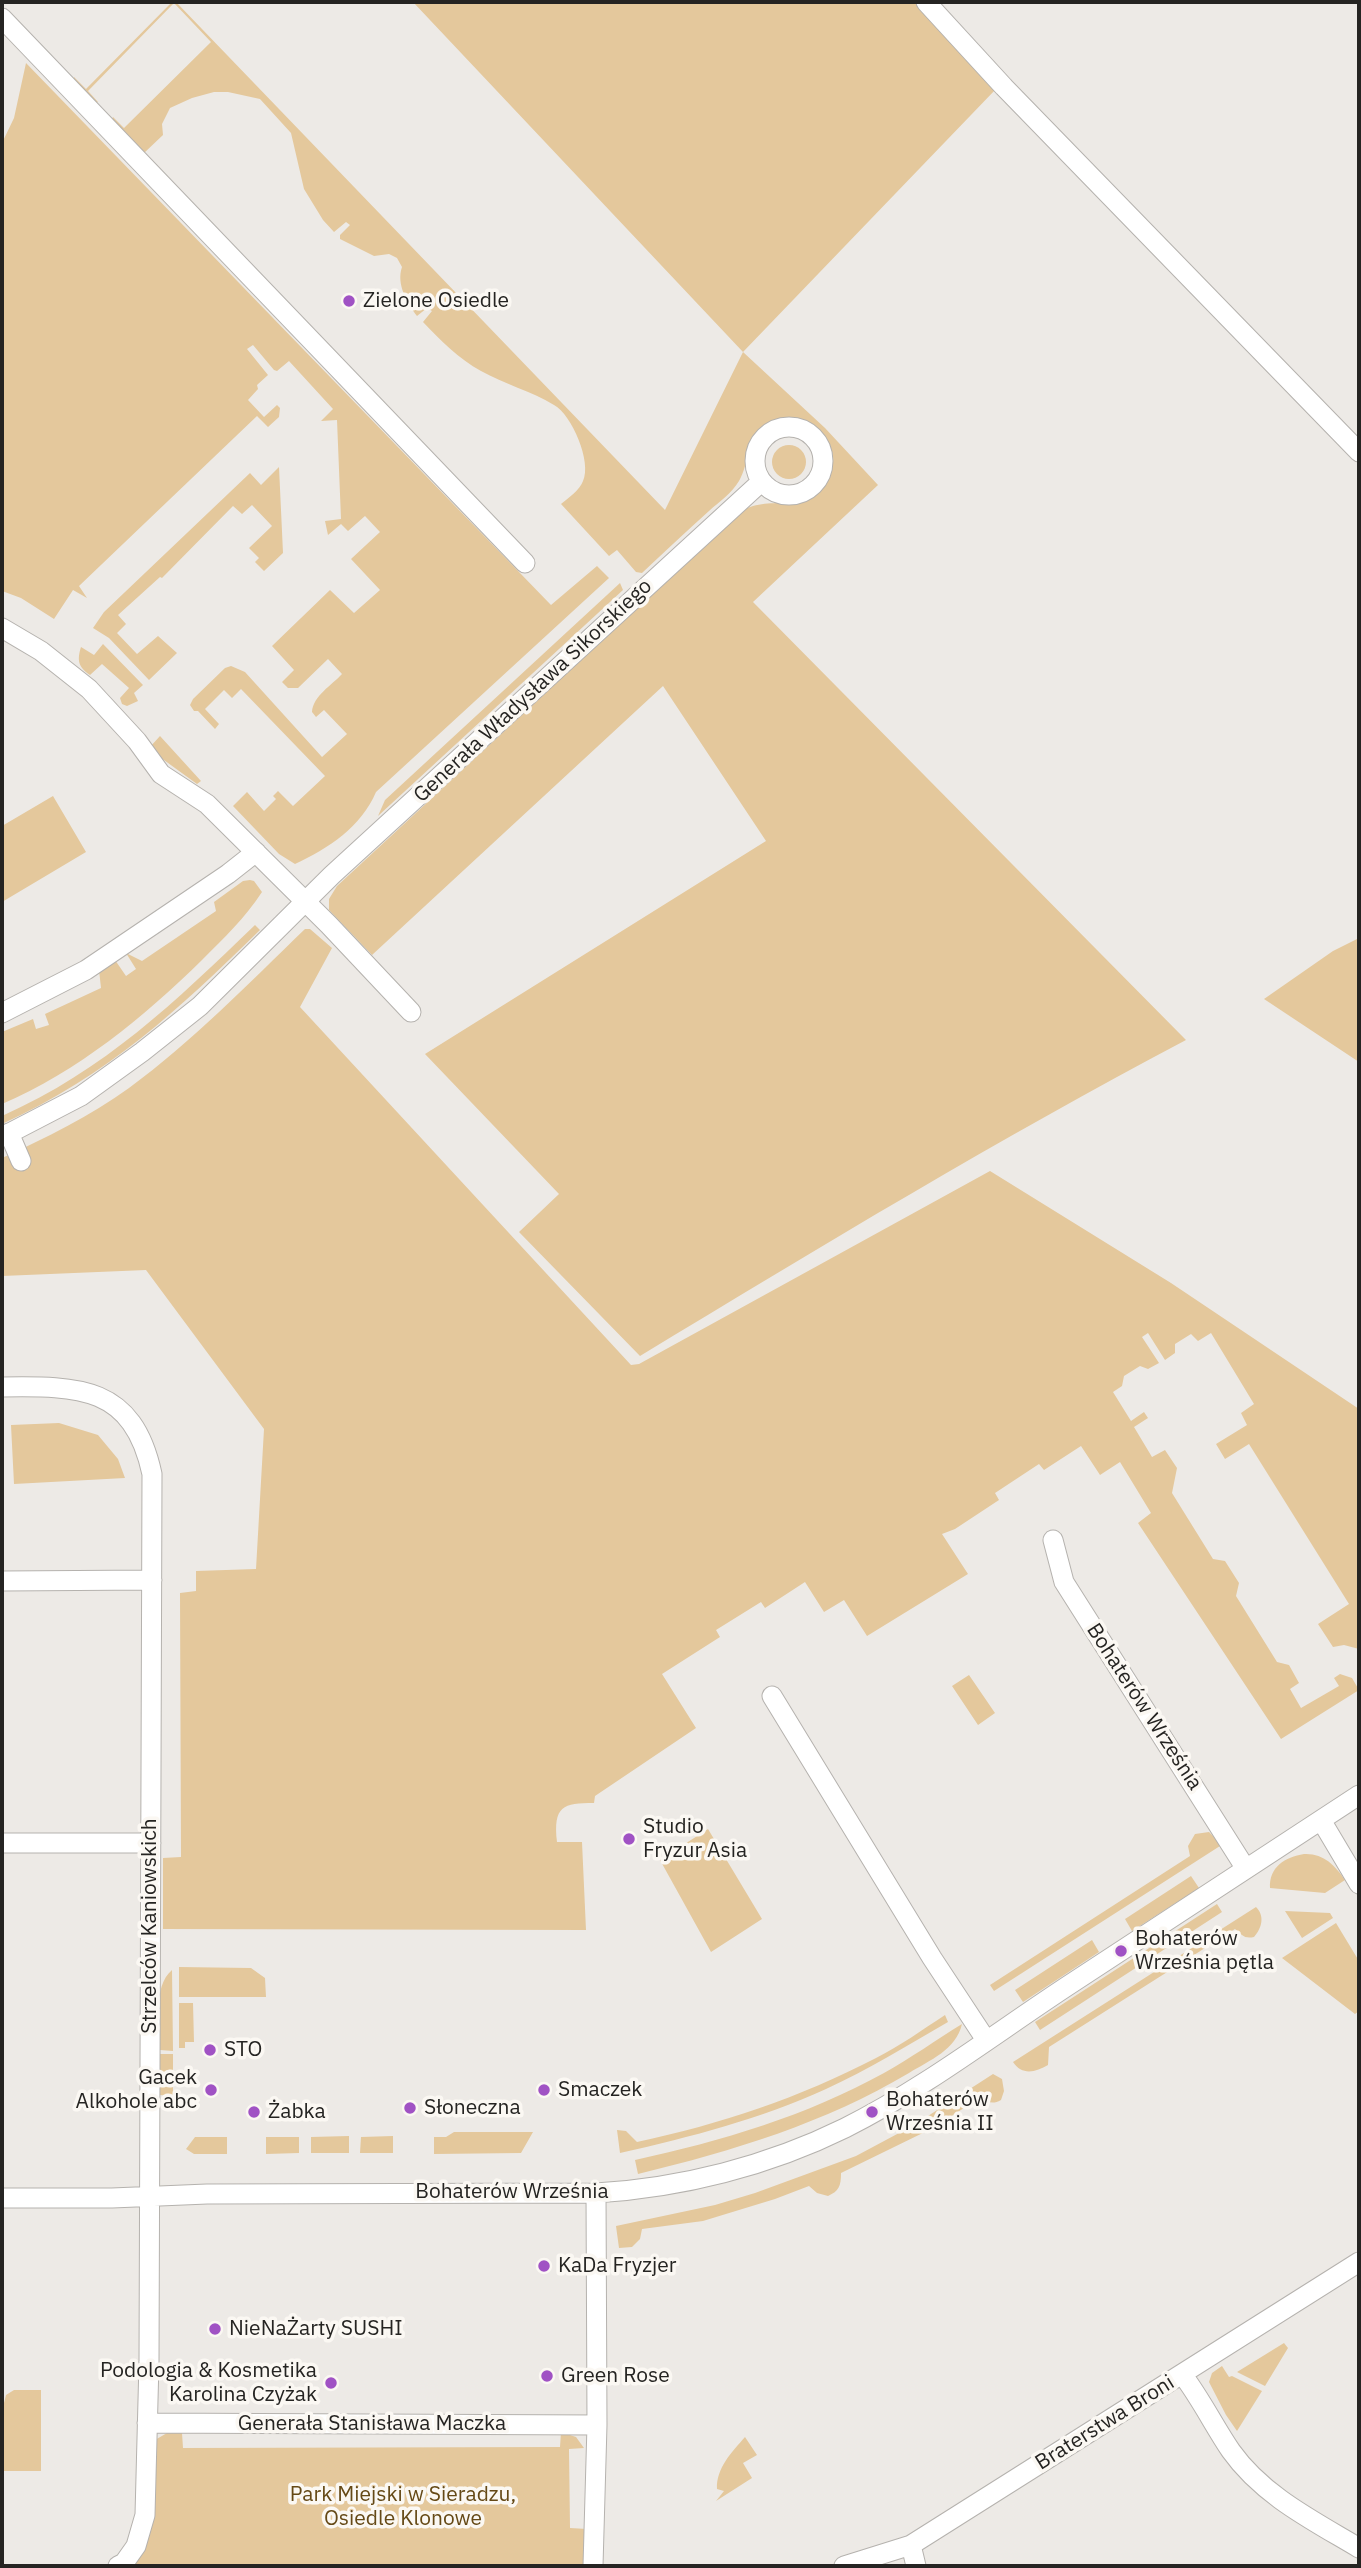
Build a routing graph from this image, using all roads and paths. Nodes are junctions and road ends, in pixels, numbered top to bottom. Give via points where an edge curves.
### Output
1 (926, 2) edge
2 (2, 18) edge
3 (1359, 452) edge
4 (761, 482) dead end
5 (525, 563) dead end
6 (2, 628) edge
7 (256, 852) junction
8 (305, 901) junction
9 (411, 1012) dead end
10 (2, 1013) edge
11 (5, 1135) edge
12 (21, 1161) dead end
13 (2, 1387) edge
14 (1053, 1540) dead end
15 (2, 1580) edge
16 (152, 1580) junction
17 (772, 1696) dead end
18 (1359, 1795) edge
19 (1321, 1820) junction
20 (2, 1843) edge
21 (151, 1843) junction
22 (1246, 1869) junction
23 (1359, 1884) edge
24 (986, 2040) junction
25 (596, 2193) junction
26 (149, 2197) junction
27 (2, 2198) edge
28 (1359, 2262) edge
29 (1182, 2374) junction
30 (147, 2423) junction
31 (597, 2425) junction
32 (911, 2545) junction
33 (1359, 2548) edge
34 (118, 2566) edge
35 (593, 2566) edge
36 (844, 2566) edge
37 (916, 2566) edge

1 - 3 street
2 - 5 street
4 - 8 street, Generała Władysława Sikorskiego
6 - 7 street via 41,651 89,689 161,774 207,804
7 - 8 street
7 - 10 street via 86,970
8 - 9 street
8 - 11 street, Generała Władysława Sikorskiego via 200,1006 142,1052 81,1096
11 - 12 street
13 - 16 street, Strzelców Kaniowskich via 74,1388 105,1400 132,1422 148,1452 152,1474
14 - 22 street, Bohaterów Września via 1064,1582
15 - 16 street
16 - 21 street, Strzelców Kaniowskich
17 - 24 street
18 - 19 street, Bohaterów Września
19 - 22 street, Bohaterów Września
19 - 23 street
20 - 21 street
21 - 26 street, Strzelców Kaniowskich
22 - 24 street, Bohaterów Września
24 - 25 street, Bohaterów Września via 903,2095 801,2147 713,2175 634,2191
25 - 26 street, Bohaterów Września
25 - 31 street
26 - 27 street, Bohaterów Września
26 - 30 street, Strzelców Kaniowskich
28 - 29 street, Braterstwa Broni
29 - 32 street, Braterstwa Broni
29 - 33 street via 1232,2452 1255,2477 1298,2512
30 - 31 street, Generała Stanisława Maczka
30 - 34 street, Strzelców Kaniowskich via 145,2515 136,2546
31 - 35 street
32 - 36 street, Braterstwa Broni
32 - 37 street

